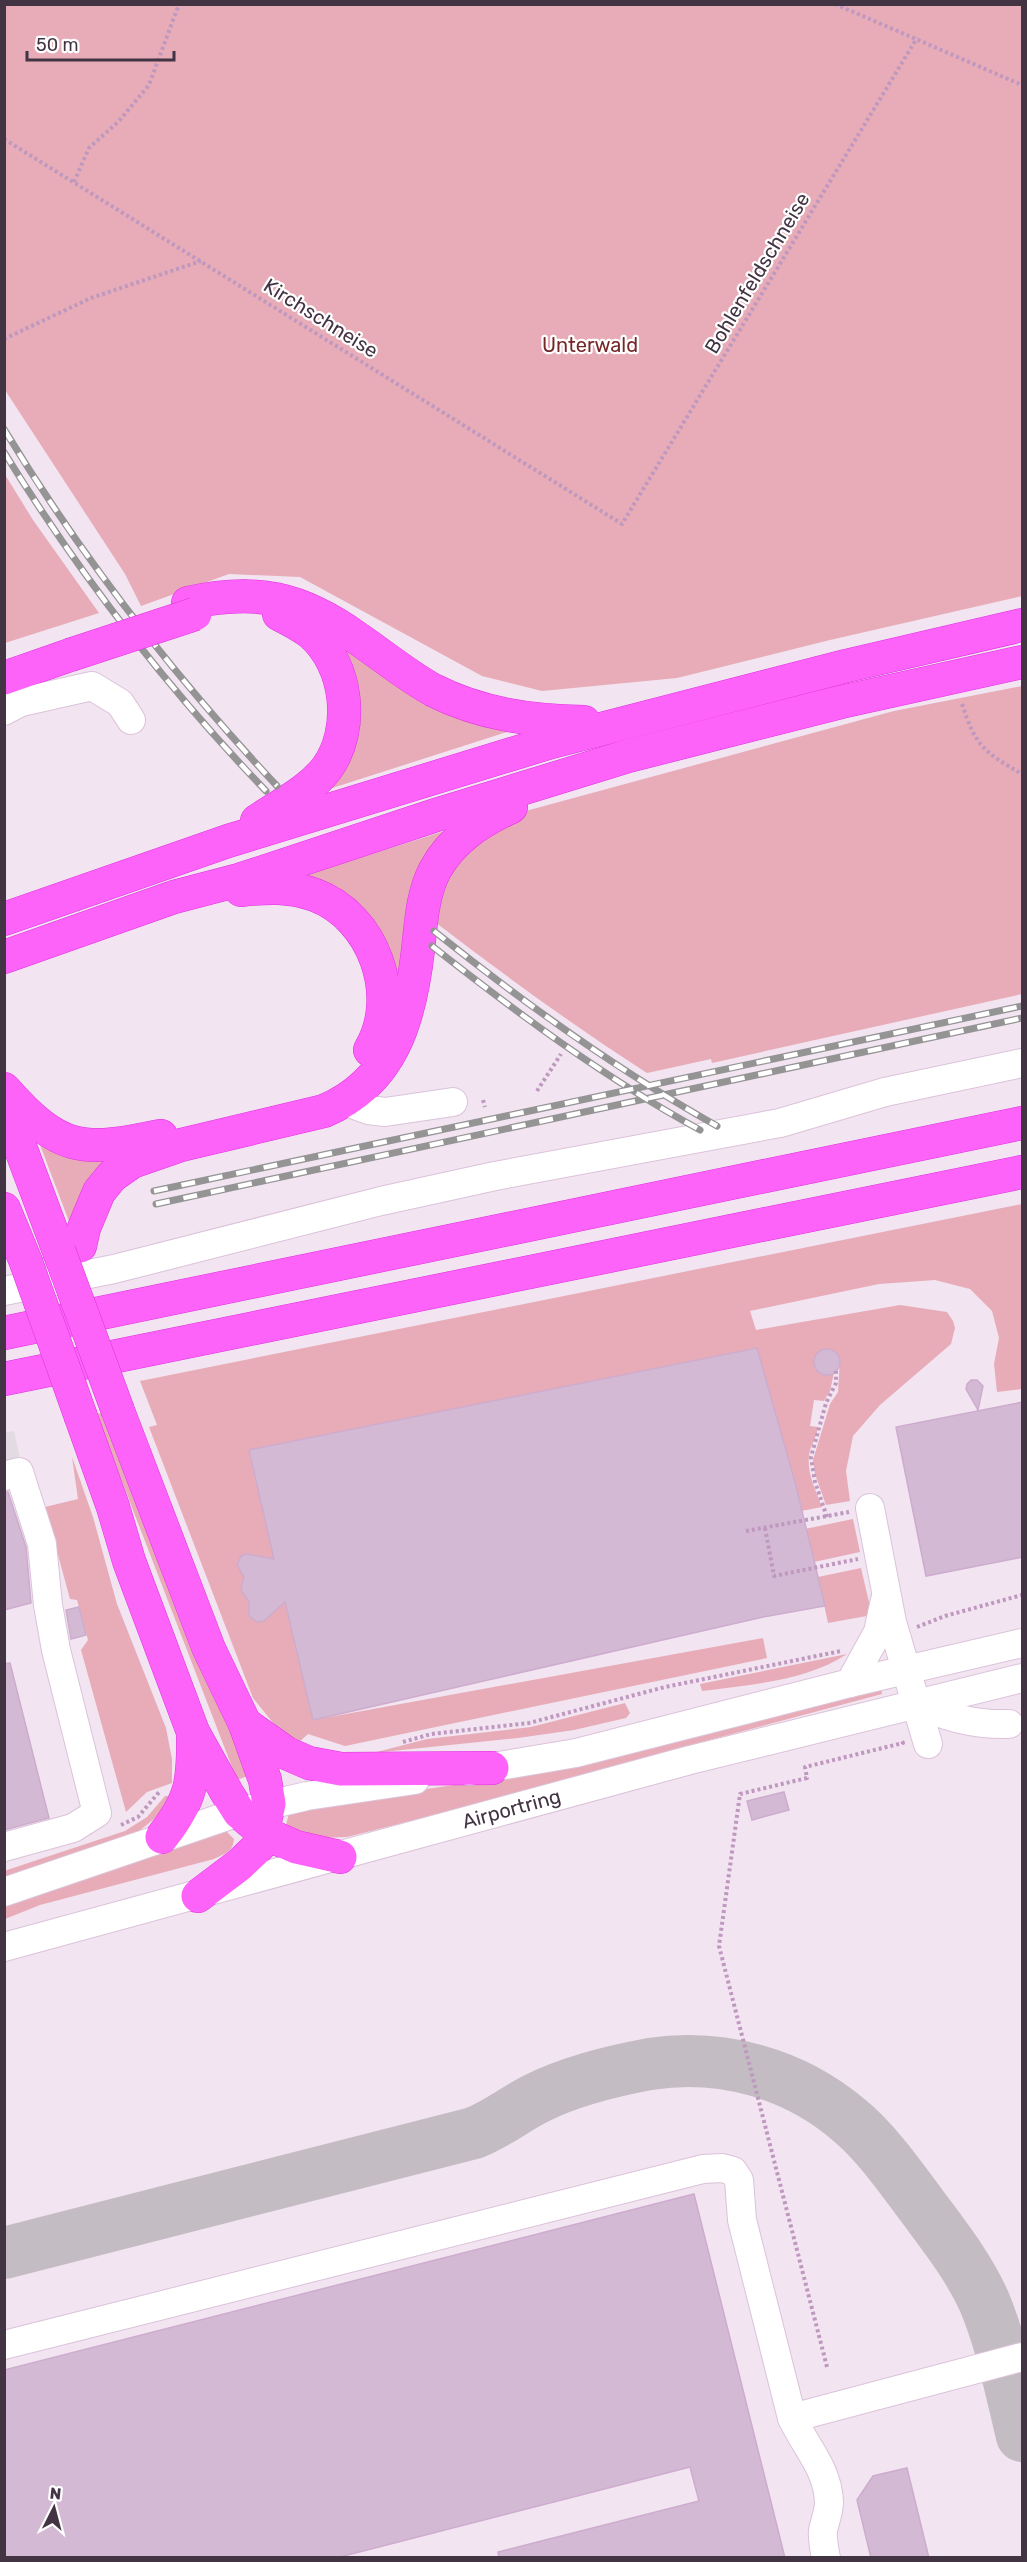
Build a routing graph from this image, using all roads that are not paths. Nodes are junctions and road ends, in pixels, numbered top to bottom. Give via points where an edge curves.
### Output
1 (192, 608) junction
2 (1023, 626) edge
3 (67, 650) junction
4 (1023, 662) edge
5 (4, 665) edge
6 (4, 678) edge
7 (4, 711) edge
8 (131, 720) dead end
9 (616, 724) junction
10 (628, 756) junction
11 (228, 841) junction
12 (174, 897) junction
13 (4, 919) edge
14 (4, 957) edge
15 (1023, 1063) edge
16 (4, 1089) edge
17 (344, 1101) junction
18 (453, 1102) dead end
19 (4, 1104) edge
20 (1023, 1123) edge
21 (1023, 1172) edge
22 (4, 1209) edge
23 (70, 1248) junction
24 (16, 1276) edge
25 (4, 1334) edge
26 (4, 1379) edge
27 (4, 1476) edge
28 (870, 1508) road end
29 (883, 1575) junction
30 (1023, 1643) edge
31 (911, 1669) junction
32 (1023, 1678) edge
33 (850, 1683) junction
34 (905, 1707) junction
35 (245, 1724) junction
36 (1009, 1724) dead end
37 (193, 1732) junction
38 (928, 1744) dead end
39 (492, 1768) junction
40 (257, 1816) junction
41 (162, 1837) junction
42 (4, 1847) edge
43 (340, 1857) junction
44 (4, 1892) edge
45 (198, 1896) junction
46 (4, 1947) edge
47 (4, 2345) edge
48 (1023, 2357) edge
49 (792, 2418) junction
50 (826, 2558) edge

1 - 3 highway, bridge
1 - 9 highway via 240,594 268,597 322,616 408,675 456,700 538,721
1 - 11 highway via 260,608 297,623 329,655 341,686 341,734 327,768 315,782
2 - 9 highway
3 - 5 highway
3 - 6 highway
4 - 10 highway via 841,702
7 - 8 street via 21,702 92,686 120,703
9 - 11 highway
10 - 12 highway
10 - 17 highway via 495,814 474,826 445,854 422,912 413,988 399,1038 377,1072
11 - 13 highway
12 - 14 highway
12 - 16 highway via 282,887 316,896 349,917 375,956 384,991 378,1038 354,1073 330,1092 300,1105 111,1145 89,1145 54,1135 28,1116
15 - 24 street via 885,1092 780,1123 381,1201 114,1269
17 - 18 street via 385,1112
17 - 23 highway via 324,1111 181,1145 132,1162 112,1176 99,1192 84,1228
19 - 23 highway
20 - 25 highway
21 - 26 highway
22 - 24 highway
23 - 35 highway, bridge via 75,1294 118,1411 209,1649
24 - 37 highway, bridge via 81,1418
27 - 42 street via 19,1472 42,1544 56,1650 97,1813 73,1828
28 - 29 street
29 - 31 street via 892,1622
29 - 31 street via 908,1631
29 - 33 street via 881,1624
30 - 31 street, Airportring
31 - 33 street, Airportring
31 - 34 street
32 - 34 street, Airportring
33 - 39 street, Airportring via 576,1753
34 - 36 street via 978,1724
34 - 38 street
34 - 43 street, Airportring via 690,1760
35 - 39 highway via 286,1753 309,1763 341,1769
35 - 40 highway via 265,1780
37 - 40 highway
37 - 41 highway via 194,1766 189,1794
39 - 40 street, Airportring via 307,1796
40 - 41 street, Airportring
40 - 43 highway via 283,1843
40 - 45 highway via 259,1846
41 - 44 street, Airportring
43 - 45 street, Airportring
45 - 46 street, Airportring
47 - 49 street via 703,2169 722,2168 733,2171 739,2180 742,2220
48 - 49 street
49 - 50 street via 819,2464 826,2486

